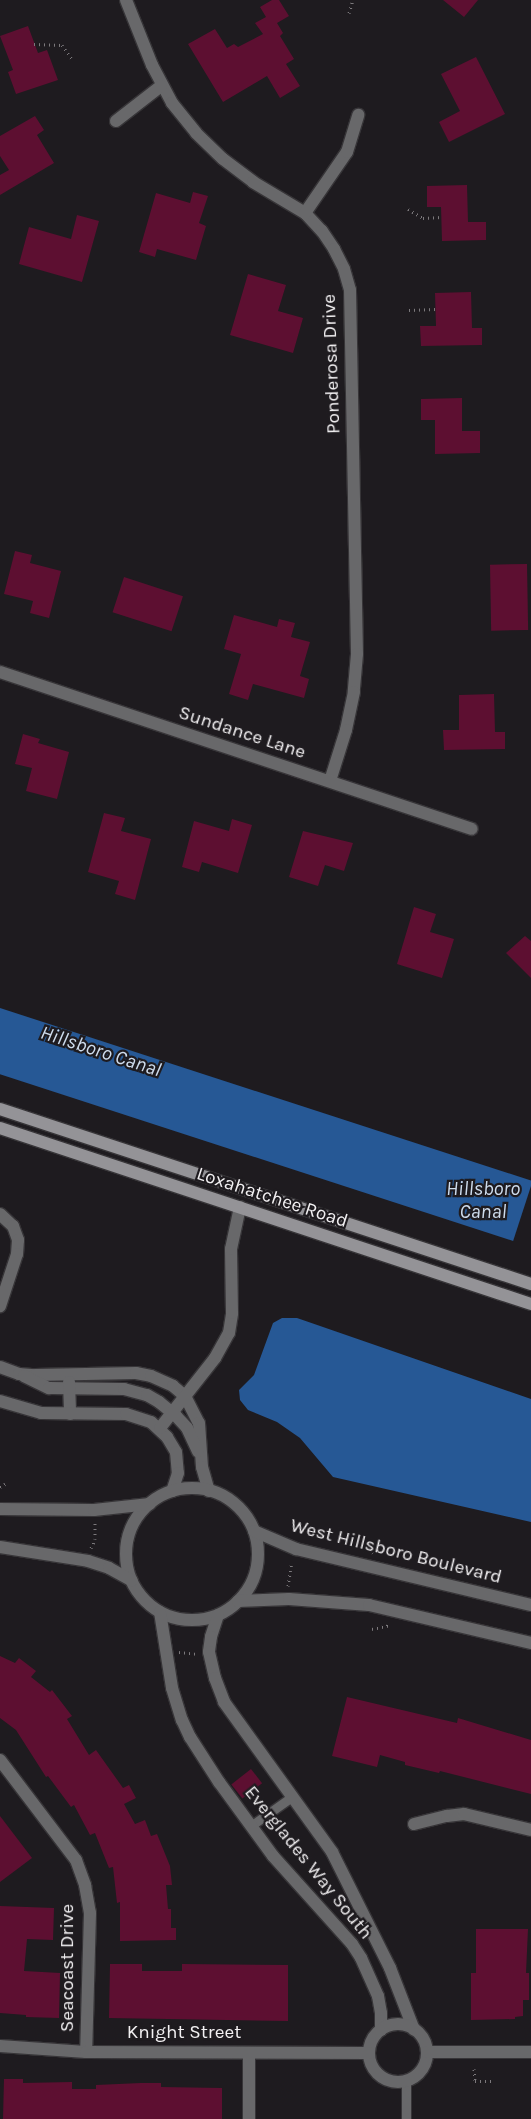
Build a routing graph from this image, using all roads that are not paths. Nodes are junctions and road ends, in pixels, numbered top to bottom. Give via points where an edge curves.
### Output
1 (126, 0) edge
2 (161, 86) junction
3 (358, 115) dead end
4 (116, 121) dead end
5 (305, 213) junction
6 (0, 672) edge
7 (330, 782) junction
8 (472, 829) dead end
9 (0, 1109) edge
10 (0, 1128) edge
11 (240, 1207) junction
12 (0, 1214) edge
13 (531, 1284) edge
14 (531, 1304) edge
15 (0, 1306) edge
16 (0, 1367) edge
17 (19, 1374) junction
18 (68, 1375) junction
19 (69, 1389) junction
20 (185, 1396) junction
21 (0, 1401) edge
22 (172, 1412) junction
23 (70, 1414) junction
24 (160, 1428) junction
25 (200, 1456) junction
26 (172, 1491) junction
27 (209, 1491) junction
28 (150, 1504) junction
29 (0, 1509) edge
30 (254, 1531) junction
31 (0, 1548) edge
32 (132, 1581) junction
33 (238, 1601) junction
34 (531, 1605) edge
35 (160, 1612) junction
36 (218, 1615) junction
37 (531, 1643) edge
38 (0, 1760) edge
39 (293, 1796) junction
40 (414, 1824) dead end
41 (252, 1825) junction
42 (531, 1830) edge
43 (381, 2030) junction
44 (414, 2030) junction
45 (0, 2046) edge
46 (86, 2052) junction
47 (249, 2052) junction
48 (427, 2052) junction
49 (531, 2052) edge
50 (369, 2053) junction
51 (406, 2081) junction
52 (249, 2119) edge
53 (406, 2119) edge

1 - 2 street, Ponderosa Drive
2 - 4 street
2 - 5 street, Ponderosa Drive via 196,133 223,159 253,182
3 - 5 street via 347,152
5 - 7 street, Ponderosa Drive via 334,249 348,282 352,312 357,654 346,730
6 - 7 street, Sundance Lane
7 - 8 street, Sundance Lane
9 - 13 main road, Loxahatchee Road
10 - 11 main road, Loxahatchee Road
11 - 14 main road, Loxahatchee Road
11 - 20 street via 231,1249 233,1305 229,1333 220,1351
12 - 15 street via 13,1226 18,1248
16 - 17 street
17 - 18 street
17 - 19 street via 44,1386
18 - 19 street
18 - 20 street via 143,1374 166,1382
19 - 22 street via 131,1390 159,1402
19 - 23 street
20 - 22 street
20 - 25 street via 199,1423
21 - 23 street via 41,1413
22 - 24 street
22 - 25 street via 187,1428
23 - 24 street via 126,1414 143,1418
24 - 26 street via 177,1457 178,1473
25 - 27 street
26 - 27 street
26 - 28 street
27 - 30 street via 237,1506
28 - 29 street via 94,1510
28 - 32 street via 138,1517 128,1538 126,1556
30 - 33 street via 257,1563 251,1584
30 - 34 street, West Hillsboro Boulevard via 296,1549
31 - 32 street via 88,1561 110,1568
32 - 35 street via 144,1599
33 - 36 street
33 - 37 street via 289,1599 369,1605
35 - 36 street via 189,1621
35 - 41 street, Everglades Way South via 168,1674 182,1720 200,1754
36 - 39 street, Everglades Way South via 210,1637 209,1652 219,1690 235,1719
38 - 46 street, Seacoast Drive via 76,1860 85,1885 90,1913
39 - 41 lane
39 - 44 street, Everglades Way South via 339,1866 390,1968
40 - 42 street via 464,1814
41 - 43 street, Everglades Way South via 273,1856 361,1958 380,2004
43 - 44 street via 398,2025
43 - 50 street via 374,2036
44 - 48 street via 421,2036
45 - 46 street, Knight Street
46 - 47 street, Knight Street
47 - 50 street, Knight Street
47 - 52 street
48 - 49 street
48 - 51 street via 419,2073
50 - 51 street via 377,2074 391,2081
51 - 53 lane

